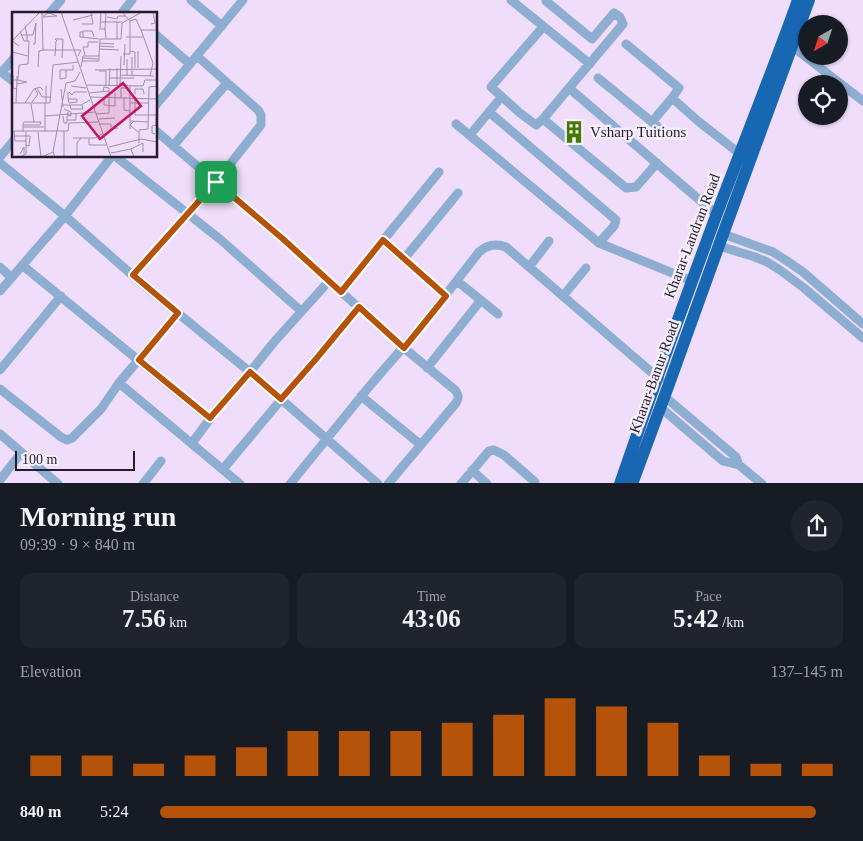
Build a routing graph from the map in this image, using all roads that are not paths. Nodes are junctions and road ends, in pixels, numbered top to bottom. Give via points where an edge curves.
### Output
1 (61, 0) edge
2 (132, 0) edge
3 (191, 0) edge
4 (511, 0) edge
5 (547, 0) edge
6 (798, 0) edge
7 (809, 0) edge
8 (238, 2) edge
9 (51, 12) edge
10 (123, 12) edge
11 (222, 26) junction
12 (543, 27) junction
13 (158, 36) edge
14 (626, 44) dead end
15 (793, 47) junction
16 (12, 60) edge
17 (194, 60) junction
18 (590, 64) junction
19 (1, 71) edge
20 (598, 78) dead end
21 (12, 80) edge
22 (227, 83) junction
23 (569, 88) junction
24 (672, 98) junction
25 (498, 101) dead end
26 (863, 101) edge
27 (158, 103) edge
28 (489, 112) junction
29 (543, 119) junction
30 (652, 122) junction
31 (456, 124) dead end
32 (158, 133) edge
33 (666, 134) dead end
34 (470, 135) junction
35 (12, 142) edge
36 (173, 146) junction
37 (740, 154) junction
38 (0, 157) edge
39 (109, 158) edge
40 (111, 158) edge
41 (0, 163) edge
42 (657, 163) junction
43 (439, 172) dead end
44 (216, 182) junction
45 (458, 192) dead end
46 (188, 213) junction
47 (717, 214) junction
48 (65, 216) junction
49 (383, 240) junction
50 (721, 240) junction
51 (549, 241) dead end
52 (599, 243) junction
53 (404, 259) junction
54 (22, 265) junction
55 (0, 267) edge
56 (529, 267) junction
57 (586, 268) dead end
58 (133, 275) junction
59 (11, 277) junction
60 (329, 281) junction
61 (457, 281) junction
62 (692, 281) junction
63 (0, 291) edge
64 (341, 292) junction
65 (60, 296) junction
66 (446, 296) junction
67 (563, 296) junction
68 (481, 300) junction
69 (359, 307) junction
70 (301, 311) junction
71 (178, 313) junction
72 (498, 314) dead end
73 (863, 324) edge
74 (863, 338) edge
75 (404, 348) junction
76 (139, 360) junction
77 (428, 368) junction
78 (0, 370) edge
79 (250, 372) junction
80 (657, 377) junction
81 (119, 383) junction
82 (670, 384) junction
83 (0, 389) edge
84 (362, 396) junction
85 (281, 399) junction
86 (662, 402) junction
87 (210, 418) junction
88 (0, 434) edge
89 (327, 440) junction
90 (192, 442) junction
91 (421, 445) junction
92 (21, 453) junction
93 (161, 461) dead end
94 (223, 469) junction
95 (472, 470) junction
96 (0, 480) edge
97 (55, 482) edge
98 (535, 482) dead end
99 (144, 483) edge
100 (239, 483) edge
101 (292, 483) edge
102 (377, 483) edge
103 (389, 483) edge
104 (461, 483) edge
105 (486, 483) edge
106 (620, 483) edge
107 (632, 483) edge
108 (761, 483) edge

1 - 9 street
2 - 10 street
3 - 11 street
4 - 12 street
5 - 18 street via 592,39 614,13 620,17 623,24
6 - 37 highway, Kharar-Landran Road
7 - 15 highway, Kharar-Banur Road
8 - 11 street
11 - 17 street
12 - 18 street
12 - 29 street via 491,87 536,125
13 - 17 street
14 - 24 street via 679,88
15 - 26 street
15 - 50 highway, Kharar-Banur Road
16 - 19 street
17 - 22 street
17 - 27 street
18 - 23 street
19 - 21 street
20 - 30 street
22 - 36 street
22 - 44 street via 258,110 262,120 258,130
23 - 29 street
23 - 42 street
24 - 30 street
24 - 37 street
25 - 28 street
28 - 34 street
28 - 52 street via 616,220
29 - 42 street via 626,188 636,187
30 - 33 street
31 - 34 street
32 - 36 street
34 - 52 street
35 - 38 street
36 - 44 street
37 - 47 highway, Kharar-Landran Road
39 - 48 street
40 - 46 street
41 - 48 street
42 - 47 street
43 - 49 street
44 - 46 street
44 - 60 street
45 - 53 street
46 - 58 street
46 - 70 street
47 - 62 highway, Kharar-Landran Road
48 - 54 street
48 - 58 street
49 - 53 street
49 - 64 street
50 - 73 street via 773,252 803,272
50 - 74 street via 780,270
50 - 82 highway, Kharar-Banur Road
51 - 56 street
52 - 62 street
53 - 66 street
54 - 59 street
54 - 65 street
55 - 59 street
56 - 61 street via 506,247 495,244 483,248
56 - 67 street
57 - 67 street
58 - 71 street
59 - 63 street
60 - 64 street
60 - 70 street
61 - 66 street
61 - 68 street
62 - 80 highway, Kharar-Landran Road
64 - 69 street
65 - 76 street
65 - 78 street
66 - 75 street
67 - 80 street
68 - 72 street
68 - 77 street
69 - 75 street
69 - 85 street
70 - 79 street
71 - 76 street
71 - 79 street
75 - 77 street
75 - 84 street
76 - 81 street
76 - 87 street
77 - 91 street via 459,396
79 - 85 street
79 - 87 street
80 - 82 street
80 - 106 highway, Kharar-Landran Road
81 - 83 street via 101,409 67,440 60,438
81 - 90 street
82 - 86 highway, Kharar-Banur Road
84 - 89 street
84 - 91 street
85 - 89 street
85 - 94 street
86 - 107 highway, Kharar-Banur Road
86 - 108 street via 736,457 739,465
87 - 90 street
88 - 92 street
89 - 101 street
89 - 102 street
90 - 94 street
91 - 103 street
92 - 96 street
92 - 97 street
93 - 99 street
94 - 100 street
95 - 98 street via 489,451 494,450
95 - 104 street
95 - 105 street

